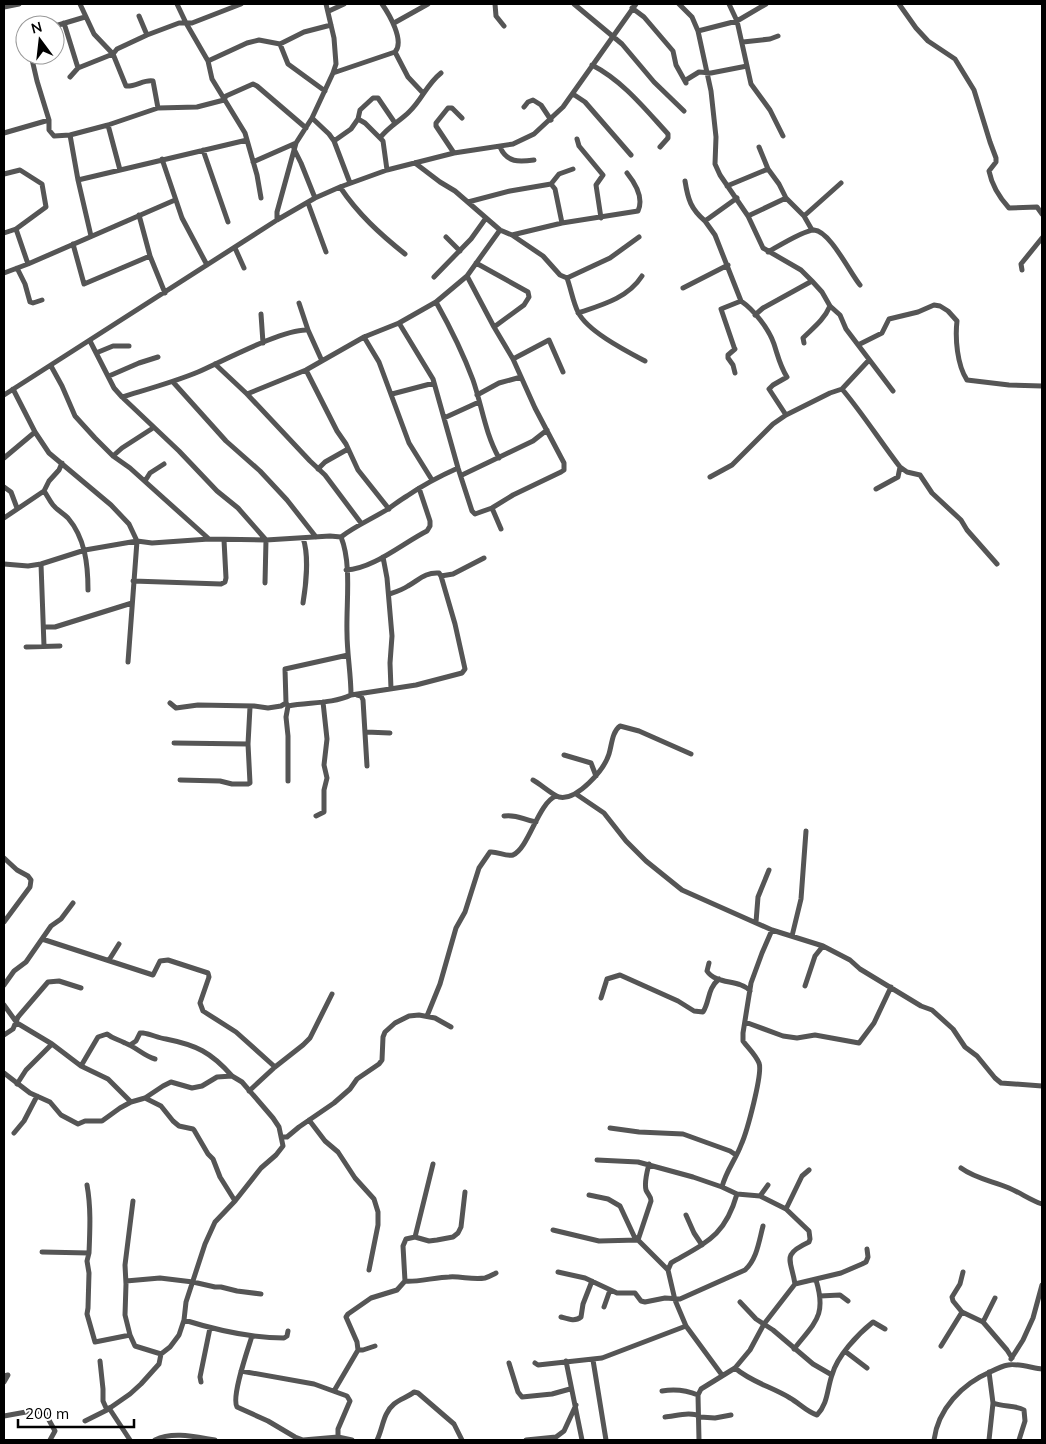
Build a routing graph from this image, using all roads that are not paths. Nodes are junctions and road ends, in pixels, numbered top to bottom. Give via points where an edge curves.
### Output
1 (18, 4) edge
2 (80, 4) edge
3 (177, 4) edge
4 (241, 4) edge
5 (326, 4) edge
6 (344, 4) edge
7 (382, 4) edge
8 (428, 4) edge
9 (495, 4) edge
10 (574, 4) edge
11 (679, 4) edge
12 (730, 4) edge
13 (766, 4) edge
14 (899, 4) edge
15 (634, 6) edge
16 (4, 7) edge
17 (329, 11) junction
18 (139, 16) dead end
19 (85, 17) junction
20 (737, 20) junction
21 (65, 23) edge
22 (394, 23) junction
23 (186, 24) junction
24 (331, 25) junction
25 (65, 26) edge
26 (504, 26) dead end
27 (698, 31) junction
28 (147, 35) junction
29 (778, 36) dead end
30 (612, 37) junction
31 (743, 42) junction
32 (280, 44) junction
33 (395, 52) junction
34 (113, 54) junction
35 (208, 61) junction
36 (33, 65) edge
37 (592, 66) junction
38 (747, 66) junction
39 (78, 68) junction
40 (706, 72) junction
41 (333, 73) junction
42 (441, 73) dead end
43 (70, 77) dead end
44 (325, 91) junction
45 (423, 93) junction
46 (573, 94) junction
47 (224, 100) junction
48 (524, 107) dead end
49 (158, 108) junction
50 (684, 110) dead end
51 (312, 118) junction
52 (462, 118) dead end
53 (358, 119) junction
54 (49, 120) junction
55 (551, 120) junction
56 (395, 123) junction
57 (108, 125) junction
58 (306, 128) junction
59 (4, 133) edge
60 (70, 134) junction
61 (783, 136) dead end
62 (380, 138) junction
63 (577, 139) dead end
64 (247, 140) junction
65 (334, 141) junction
66 (295, 146) junction
67 (500, 147) junction
68 (660, 147) dead end
69 (760, 147) dead end
70 (204, 150) junction
71 (454, 153) junction
72 (631, 155) dead end
73 (162, 159) junction
74 (534, 160) dead end
75 (253, 162) junction
76 (415, 163) junction
77 (573, 169) dead end
78 (768, 169) junction
79 (120, 170) junction
80 (387, 170) junction
81 (627, 173) dead end
82 (4, 174) edge
83 (78, 180) junction
84 (684, 181) dead end
85 (350, 183) junction
86 (840, 183) dead end
87 (551, 184) junction
88 (727, 186) junction
89 (340, 187) junction
90 (261, 198) dead end
91 (315, 198) junction
92 (737, 198) junction
93 (786, 198) junction
94 (175, 200) junction
95 (468, 202) junction
96 (308, 203) junction
97 (1042, 214) edge
98 (138, 215) junction
99 (748, 216) junction
100 (804, 216) junction
101 (486, 218) junction
102 (601, 218) junction
103 (277, 220) junction
104 (705, 221) junction
105 (228, 222) dead end
106 (562, 224) junction
107 (16, 229) junction
108 (500, 230) junction
109 (812, 230) junction
110 (4, 234) edge
111 (512, 235) junction
112 (91, 236) junction
113 (446, 236) dead end
114 (639, 237) dead end
115 (1042, 238) edge
116 (73, 244) junction
117 (235, 248) junction
118 (460, 251) junction
119 (326, 252) dead end
120 (768, 252) junction
121 (405, 254) dead end
122 (150, 256) junction
123 (476, 263) junction
124 (28, 264) junction
125 (728, 265) junction
126 (207, 266) junction
127 (17, 268) junction
128 (244, 268) dead end
129 (1022, 270) dead end
130 (4, 273) edge
131 (467, 276) junction
132 (642, 276) dead end
133 (434, 277) dead end
134 (567, 278) junction
135 (812, 282) junction
136 (860, 285) dead end
137 (683, 288) dead end
138 (165, 293) junction
139 (42, 300) dead end
140 (741, 301) junction
141 (436, 302) junction
142 (299, 303) dead end
143 (830, 306) junction
144 (578, 313) junction
145 (261, 314) dead end
146 (755, 315) junction
147 (399, 323) junction
148 (494, 327) junction
149 (308, 330) junction
150 (364, 337) junction
151 (90, 341) junction
152 (263, 343) junction
153 (804, 343) dead end
154 (858, 345) junction
155 (129, 346) dead end
156 (96, 353) junction
157 (158, 357) dead end
158 (513, 359) junction
159 (869, 360) junction
160 (322, 361) junction
161 (645, 361) dead end
162 (215, 364) junction
163 (50, 366) junction
164 (306, 370) junction
165 (563, 372) dead end
166 (735, 373) dead end
167 (109, 376) junction
168 (521, 377) junction
169 (173, 382) junction
170 (434, 383) junction
171 (1042, 386) edge
172 (13, 389) junction
173 (842, 389) junction
174 (893, 391) dead end
175 (247, 394) junction
176 (392, 394) junction
177 (4, 395) edge
178 (477, 395) junction
179 (122, 397) junction
180 (479, 402) junction
181 (786, 415) junction
182 (444, 418) junction
183 (153, 428) junction
184 (547, 430) junction
185 (35, 432) junction
186 (348, 449) junction
187 (114, 456) junction
188 (4, 458) edge
189 (498, 458) junction
190 (62, 463) junction
191 (164, 464) dead end
192 (900, 467) junction
193 (458, 468) junction
194 (318, 469) junction
195 (462, 475) junction
196 (710, 477) dead end
197 (432, 480) junction
198 (145, 481) junction
199 (4, 486) edge
200 (419, 488) junction
201 (876, 490) dead end
202 (44, 491) junction
203 (17, 508) junction
204 (389, 508) junction
205 (492, 508) junction
206 (4, 518) edge
207 (361, 524) junction
208 (501, 529) dead end
209 (316, 537) junction
210 (341, 537) junction
211 (209, 538) junction
212 (303, 538) junction
213 (224, 540) junction
214 (266, 540) junction
215 (137, 541) junction
216 (85, 550) junction
217 (383, 557) junction
218 (484, 558) dead end
219 (4, 564) edge
220 (41, 564) junction
221 (997, 564) dead end
222 (346, 570) junction
223 (441, 576) junction
224 (133, 581) junction
225 (265, 584) dead end
226 (88, 590) dead end
227 (389, 594) junction
228 (132, 603) junction
229 (303, 603) dead end
230 (45, 627) junction
231 (44, 646) junction
232 (60, 646) dead end
233 (26, 647) dead end
234 (348, 655) junction
235 (128, 662) dead end
236 (391, 689) junction
237 (351, 695) junction
238 (323, 702) junction
239 (170, 703) dead end
240 (287, 704) junction
241 (250, 707) junction
242 (366, 732) junction
243 (390, 733) dead end
244 (174, 743) dead end
245 (248, 744) junction
246 (691, 754) dead end
247 (564, 755) dead end
248 (367, 766) dead end
249 (596, 776) junction
250 (180, 780) dead end
251 (533, 780) dead end
252 (288, 781) dead end
253 (576, 794) junction
254 (556, 796) junction
255 (316, 816) dead end
256 (504, 816) dead end
257 (536, 822) junction
258 (806, 830) dead end
259 (4, 858) edge
260 (769, 870) dead end
261 (73, 903) dead end
262 (4, 922) edge
263 (756, 922) junction
264 (772, 930) junction
265 (792, 936) junction
266 (42, 939) junction
267 (118, 944) dead end
268 (823, 946) junction
269 (109, 960) junction
270 (709, 963) dead end
271 (719, 979) junction
272 (4, 985) edge
273 (805, 986) dead end
274 (749, 987) junction
275 (891, 987) junction
276 (81, 988) dead end
277 (332, 994) dead end
278 (601, 998) dead end
279 (4, 1005) edge
280 (427, 1016) junction
281 (745, 1022) junction
282 (17, 1023) junction
283 (451, 1027) dead end
284 (4, 1035) edge
285 (52, 1044) junction
286 (130, 1045) junction
287 (155, 1059) dead end
288 (82, 1066) junction
289 (274, 1066) junction
290 (4, 1073) edge
291 (232, 1076) junction
292 (18, 1084) junction
293 (1042, 1086) edge
294 (249, 1091) junction
295 (37, 1096) junction
296 (145, 1098) junction
297 (131, 1102) junction
298 (310, 1120) junction
299 (610, 1128) dead end
300 (14, 1133) dead end
301 (282, 1137) junction
302 (736, 1155) junction
303 (597, 1160) dead end
304 (433, 1164) dead end
305 (649, 1164) junction
306 (961, 1168) dead end
307 (809, 1170) dead end
308 (87, 1184) dead end
309 (768, 1185) dead end
310 (722, 1187) junction
311 (465, 1192) dead end
312 (737, 1194) junction
313 (589, 1195) dead end
314 (760, 1196) junction
315 (133, 1201) dead end
316 (235, 1201) junction
317 (1042, 1204) edge
318 (786, 1209) junction
319 (686, 1215) dead end
320 (763, 1226) dead end
321 (553, 1230) dead end
322 (415, 1237) junction
323 (638, 1240) junction
324 (702, 1245) junction
325 (867, 1249) dead end
326 (42, 1252) dead end
327 (89, 1253) junction
328 (369, 1270) dead end
329 (668, 1270) junction
330 (558, 1272) dead end
331 (963, 1272) dead end
332 (496, 1273) dead end
333 (816, 1280) junction
334 (405, 1281) junction
335 (592, 1281) junction
336 (126, 1282) junction
337 (193, 1282) junction
338 (795, 1284) junction
339 (1042, 1285) edge
340 (610, 1290) junction
341 (261, 1294) dead end
342 (820, 1296) junction
343 (995, 1298) dead end
344 (676, 1300) junction
345 (848, 1301) dead end
346 (740, 1302) dead end
347 (604, 1307) dead end
348 (962, 1312) junction
349 (561, 1316) dead end
350 (184, 1320) junction
351 (983, 1322) junction
352 (764, 1324) junction
353 (686, 1326) junction
354 (210, 1328) junction
355 (885, 1329) dead end
356 (288, 1331) dead end
357 (130, 1335) junction
358 (252, 1336) junction
359 (375, 1346) dead end
360 (941, 1346) dead end
361 (358, 1350) junction
362 (794, 1350) junction
363 (846, 1352) junction
364 (161, 1354) junction
365 (1012, 1358) junction
366 (593, 1360) junction
367 (100, 1361) dead end
368 (566, 1361) junction
369 (509, 1363) dead end
370 (536, 1363) dead end
371 (1009, 1364) junction
372 (734, 1368) junction
373 (867, 1368) dead end
374 (1042, 1369) edge
375 (241, 1371) junction
376 (989, 1372) junction
377 (722, 1375) junction
378 (832, 1375) junction
379 (4, 1376) edge
380 (4, 1382) edge
381 (201, 1382) dead end
382 (570, 1389) junction
383 (334, 1391) junction
384 (662, 1391) dead end
385 (698, 1395) junction
386 (993, 1403) junction
387 (576, 1405) junction
388 (108, 1409) junction
389 (698, 1415) junction
390 (731, 1415) dead end
391 (4, 1416) edge
392 (665, 1417) dead end
393 (85, 1421) dead end
394 (338, 1437) junction
395 (50, 1440) edge
396 (130, 1440) edge
397 (155, 1440) edge
398 (215, 1440) edge
399 (352, 1440) edge
400 (378, 1440) edge
401 (462, 1440) edge
402 (526, 1440) edge
403 (582, 1440) edge
404 (606, 1440) edge
405 (699, 1440) edge
406 (934, 1440) edge
407 (988, 1440) edge
408 (1019, 1440) edge

1 - 16 street
2 - 19 street
3 - 23 street
4 - 23 street
5 - 17 street
6 - 17 street
7 - 22 street
8 - 22 street
9 - 26 street via 496,16
10 - 30 street
11 - 27 street via 692,17
12 - 20 street
13 - 20 street
14 - 97 street via 928,41 955,59 974,90 996,158 989,171 1000,198 1009,208 1037,207
15 - 30 street
15 - 40 street via 673,51 686,81 699,72
17 - 24 street
18 - 28 street
19 - 21 street
19 - 34 street via 94,34
20 - 27 street
20 - 31 street
22 - 33 street via 398,47
23 - 28 street via 179,23
23 - 35 street
24 - 32 street via 304,32
24 - 41 street via 336,51
25 - 39 street
27 - 40 street
28 - 34 street
29 - 31 street
30 - 37 street
30 - 50 street
31 - 38 street
32 - 35 street via 259,40
32 - 44 street via 288,64
33 - 41 street
33 - 45 street via 408,76
34 - 39 street
34 - 49 street via 126,86 154,81
35 - 47 street via 212,79
36 - 54 street
37 - 46 street
37 - 68 street via 622,85 668,134
38 - 40 street
38 - 61 street via 751,84 770,110
39 - 43 street
40 - 88 street via 714,114 715,164
41 - 44 street
42 - 45 street
44 - 51 street
45 - 56 street via 410,111
46 - 55 street
46 - 72 street via 585,102
47 - 49 street via 197,107
47 - 58 street via 249,85 258,86
47 - 64 street
48 - 55 street via 533,100
49 - 57 street
51 - 58 street
51 - 65 street
52 - 71 street via 448,108 436,122
53 - 56 street via 360,110 375,97
53 - 62 street
53 - 65 street via 351,129
54 - 59 street
54 - 60 street via 49,130 54,136
55 - 67 street via 534,134
56 - 62 street
57 - 60 street
57 - 79 street
58 - 66 street
60 - 83 street
62 - 80 street via 385,149
63 - 102 street via 603,175 596,185
64 - 70 street
64 - 75 street
65 - 85 street
66 - 75 street via 286,146
66 - 91 street
66 - 103 street
67 - 71 street
67 - 74 street via 512,161
69 - 78 street
70 - 73 street
70 - 105 street
71 - 76 street
73 - 79 street
73 - 94 street
75 - 90 street
76 - 80 street
76 - 95 street
77 - 87 street via 559,174
78 - 88 street
78 - 93 street
79 - 83 street
80 - 85 street
81 - 102 street via 637,187 640,208 633,213
82 - 107 street via 20,170 42,184 46,207
83 - 112 street
84 - 104 street via 695,213
85 - 89 street
86 - 100 street
87 - 95 street
87 - 106 street via 555,189
88 - 92 street
89 - 91 street
89 - 121 street via 364,218
91 - 96 street
92 - 99 street
92 - 104 street
93 - 99 street
93 - 100 street
94 - 98 street
94 - 126 street via 189,235
95 - 101 street
96 - 103 street
96 - 119 street
98 - 112 street
98 - 122 street
99 - 120 street
100 - 109 street
101 - 108 street
101 - 118 street
102 - 106 street
103 - 117 street
104 - 125 street via 716,235
106 - 111 street
107 - 110 street
107 - 124 street
108 - 111 street
108 - 123 street
109 - 120 street
109 - 136 street via 829,239
111 - 134 street via 543,256 560,275
112 - 116 street
113 - 118 street
114 - 134 street via 610,258
115 - 129 street via 1021,264
116 - 122 street via 84,284
116 - 124 street
117 - 126 street
117 - 128 street
118 - 133 street
120 - 135 street via 801,270
122 - 138 street
123 - 131 street
123 - 148 street via 528,292 524,305
124 - 127 street
125 - 137 street
125 - 140 street
126 - 138 street
127 - 130 street
127 - 139 street via 30,302
131 - 141 street
131 - 148 street
132 - 144 street via 636,285 618,298
134 - 144 street
135 - 143 street
135 - 146 street
138 - 151 street
140 - 146 street
140 - 166 street via 721,308 735,349 728,356
141 - 147 street
141 - 178 street via 452,329
142 - 149 street
143 - 153 street via 820,322 803,338
143 - 154 street via 840,315
144 - 161 street via 611,343
145 - 152 street
146 - 181 street via 774,343 787,377 769,390
147 - 150 street
147 - 170 street
148 - 158 street
149 - 152 street via 300,329
149 - 160 street
150 - 160 street
150 - 176 street
151 - 156 street
151 - 163 street
152 - 162 street
154 - 159 street
154 - 171 street via 882,333 889,319 940,306 957,321 960,361 967,380
155 - 156 street via 113,346
156 - 167 street
157 - 167 street
158 - 165 street via 549,340
158 - 168 street
159 - 173 street
159 - 174 street
160 - 164 street
162 - 169 street
162 - 175 street
163 - 172 street
163 - 187 street via 75,416
164 - 175 street
164 - 186 street
167 - 179 street
168 - 178 street via 499,383
168 - 184 street
169 - 179 street
169 - 209 street via 226,442 287,500
170 - 176 street
170 - 182 street
172 - 177 street
172 - 185 street
173 - 181 street
173 - 192 street
175 - 194 street
176 - 197 street via 410,443
178 - 180 street
179 - 183 street
180 - 182 street
180 - 189 street
181 - 196 street via 732,465
182 - 193 street
183 - 187 street
183 - 214 street via 238,508
184 - 189 street via 533,441
184 - 205 street via 564,463 564,470
185 - 188 street
185 - 190 street via 49,453
186 - 194 street
186 - 204 street via 358,470
187 - 198 street
189 - 195 street
190 - 202 street
190 - 215 street via 111,505 129,524
191 - 198 street
192 - 201 street via 898,477
192 - 221 street via 920,475 932,493 961,520
193 - 195 street
193 - 197 street
194 - 207 street
195 - 205 street via 472,511 479,514
197 - 200 street
198 - 211 street
199 - 203 street via 11,492
200 - 204 street
200 - 217 street via 430,526 427,531
202 - 203 street
202 - 216 street via 75,528
203 - 206 street
204 - 207 street
205 - 208 street
207 - 210 street
209 - 210 street
209 - 212 street
210 - 222 street
211 - 213 street
211 - 215 street via 152,543
212 - 214 street
212 - 229 street via 306,575
213 - 214 street
213 - 224 street via 226,578 221,584
214 - 225 street
215 - 216 street
215 - 224 street
216 - 220 street
216 - 226 street
217 - 222 street via 354,570
217 - 227 street
218 - 223 street via 453,574
219 - 220 street
220 - 230 street
222 - 234 street
223 - 227 street via 432,573 423,576 408,587
223 - 236 street via 465,669 462,673
224 - 228 street
227 - 236 street
228 - 230 street via 55,627
228 - 235 street
230 - 231 street
231 - 232 street
231 - 233 street
234 - 237 street
234 - 240 street via 285,669
236 - 237 street
237 - 238 street
237 - 242 street via 361,696 363,700
238 - 240 street
238 - 255 street via 327,781 324,812
239 - 241 street via 176,708 198,705
240 - 241 street
240 - 252 street
241 - 245 street
242 - 243 street
242 - 248 street
244 - 245 street
245 - 250 street via 250,783
246 - 249 street via 640,730 620,726 615,730 605,763
247 - 249 street via 591,763
249 - 253 street
251 - 254 street
253 - 254 street
253 - 263 street via 604,814 646,861 682,890
254 - 257 street via 547,801
256 - 257 street via 516,815
257 - 280 street via 513,854 490,852 484,859 456,928
258 - 265 street via 801,899
259 - 262 street via 31,880 30,887
260 - 263 street via 758,897
261 - 266 street
263 - 264 street
264 - 265 street
264 - 274 street
265 - 268 street
266 - 269 street
266 - 272 street
267 - 269 street
268 - 273 street via 815,956
268 - 275 street
269 - 289 street via 153,975 160,962 168,960 208,973 200,1003 203,1010 236,1032
270 - 271 street via 708,973
271 - 274 street
271 - 278 street via 710,990 703,1012 620,975 606,979
274 - 281 street
275 - 281 street via 874,1023 859,1043 815,1035 783,1036
275 - 293 street via 942,1018 1002,1083
276 - 282 street via 59,981 48,982 18,1017
277 - 289 street via 310,1038
279 - 282 street
280 - 283 street
280 - 298 street via 409,1016 395,1023 383,1036 380,1064 357,1079 334,1103
281 - 302 street via 743,1041 753,1052 760,1071 752,1109
282 - 284 street
282 - 285 street
285 - 288 street
285 - 292 street via 26,1070
286 - 287 street
286 - 288 street via 102,1034
286 - 291 street via 140,1033 190,1044 225,1067
288 - 297 street via 108,1080
289 - 294 street
290 - 292 street
291 - 294 street
291 - 296 street via 217,1077 192,1088 171,1082
292 - 295 street
294 - 301 street via 273,1118
295 - 297 street via 78,1124 102,1121
295 - 300 street
296 - 297 street
296 - 316 street via 161,1106 179,1126 194,1130
298 - 301 street via 287,1137
298 - 328 street via 374,1199 378,1225
299 - 302 street via 683,1134
301 - 316 street via 283,1146
302 - 310 street
303 - 305 street
304 - 322 street
305 - 310 street
305 - 323 street via 645,1177 651,1201
306 - 317 street
307 - 318 street via 802,1176
308 - 327 street via 91,1227
309 - 314 street
310 - 312 street
311 - 322 street via 458,1234 429,1241
312 - 314 street
312 - 324 street via 732,1211 719,1232
313 - 323 street via 608,1199 620,1206
314 - 318 street
315 - 336 street
316 - 337 street via 215,1222
318 - 338 street via 810,1235 809,1242 790,1255
319 - 324 street
320 - 344 street via 753,1260 745,1270
321 - 323 street via 599,1241
322 - 334 street via 406,1239 403,1246
323 - 329 street
324 - 329 street via 671,1263
325 - 333 street via 866,1262
326 - 327 street
327 - 357 street via 87,1314 94,1342
329 - 344 street
330 - 335 street
331 - 348 street via 952,1296
332 - 334 street via 480,1278 452,1276
333 - 338 street
333 - 342 street
334 - 361 street via 397,1290 371,1298 348,1314 346,1317
335 - 340 street
335 - 349 street via 581,1316 572,1320
336 - 337 street via 160,1278
336 - 357 street via 125,1315
337 - 341 street
337 - 350 street
338 - 352 street
339 - 365 street via 1033,1318
340 - 344 street via 622,1294 635,1293 645,1302 665,1298
340 - 347 street
342 - 345 street via 840,1294
342 - 362 street via 820,1313
343 - 351 street
344 - 353 street
346 - 352 street
348 - 351 street
348 - 360 street
350 - 354 street
350 - 364 street via 179,1335
351 - 365 street
352 - 362 street
352 - 372 street via 750,1350
353 - 366 street
353 - 377 street
354 - 358 street
354 - 381 street
355 - 363 street via 871,1323
356 - 358 street via 284,1338
357 - 364 street via 135,1346
358 - 375 street
359 - 361 street
361 - 383 street
362 - 378 street
363 - 373 street
363 - 378 street
364 - 388 street via 159,1364 141,1384
365 - 371 street
366 - 368 street
366 - 404 street
367 - 388 street via 103,1401
368 - 370 street
368 - 382 street
369 - 382 street via 522,1396
371 - 374 street
371 - 376 street
372 - 377 street
372 - 378 street via 817,1415 827,1399
375 - 383 street via 314,1384
375 - 394 street via 235,1400 237,1407 303,1440
376 - 386 street
376 - 406 street via 966,1387 945,1410 937,1423
377 - 385 street via 701,1389
379 - 380 street via 8,1375
382 - 387 street
383 - 394 street via 347,1396 350,1401 338,1429
384 - 385 street via 681,1390
385 - 389 street
386 - 407 street
386 - 408 street via 1024,1410 1025,1421
387 - 402 street via 564,1431 556,1437
387 - 403 street
388 - 393 street
388 - 396 street
389 - 390 street via 706,1418
389 - 392 street
389 - 405 street
391 - 395 street via 44,1411 56,1431
394 - 399 street
397 - 398 street via 176,1436
400 - 401 street via 388,1410 414,1392 454,1424

